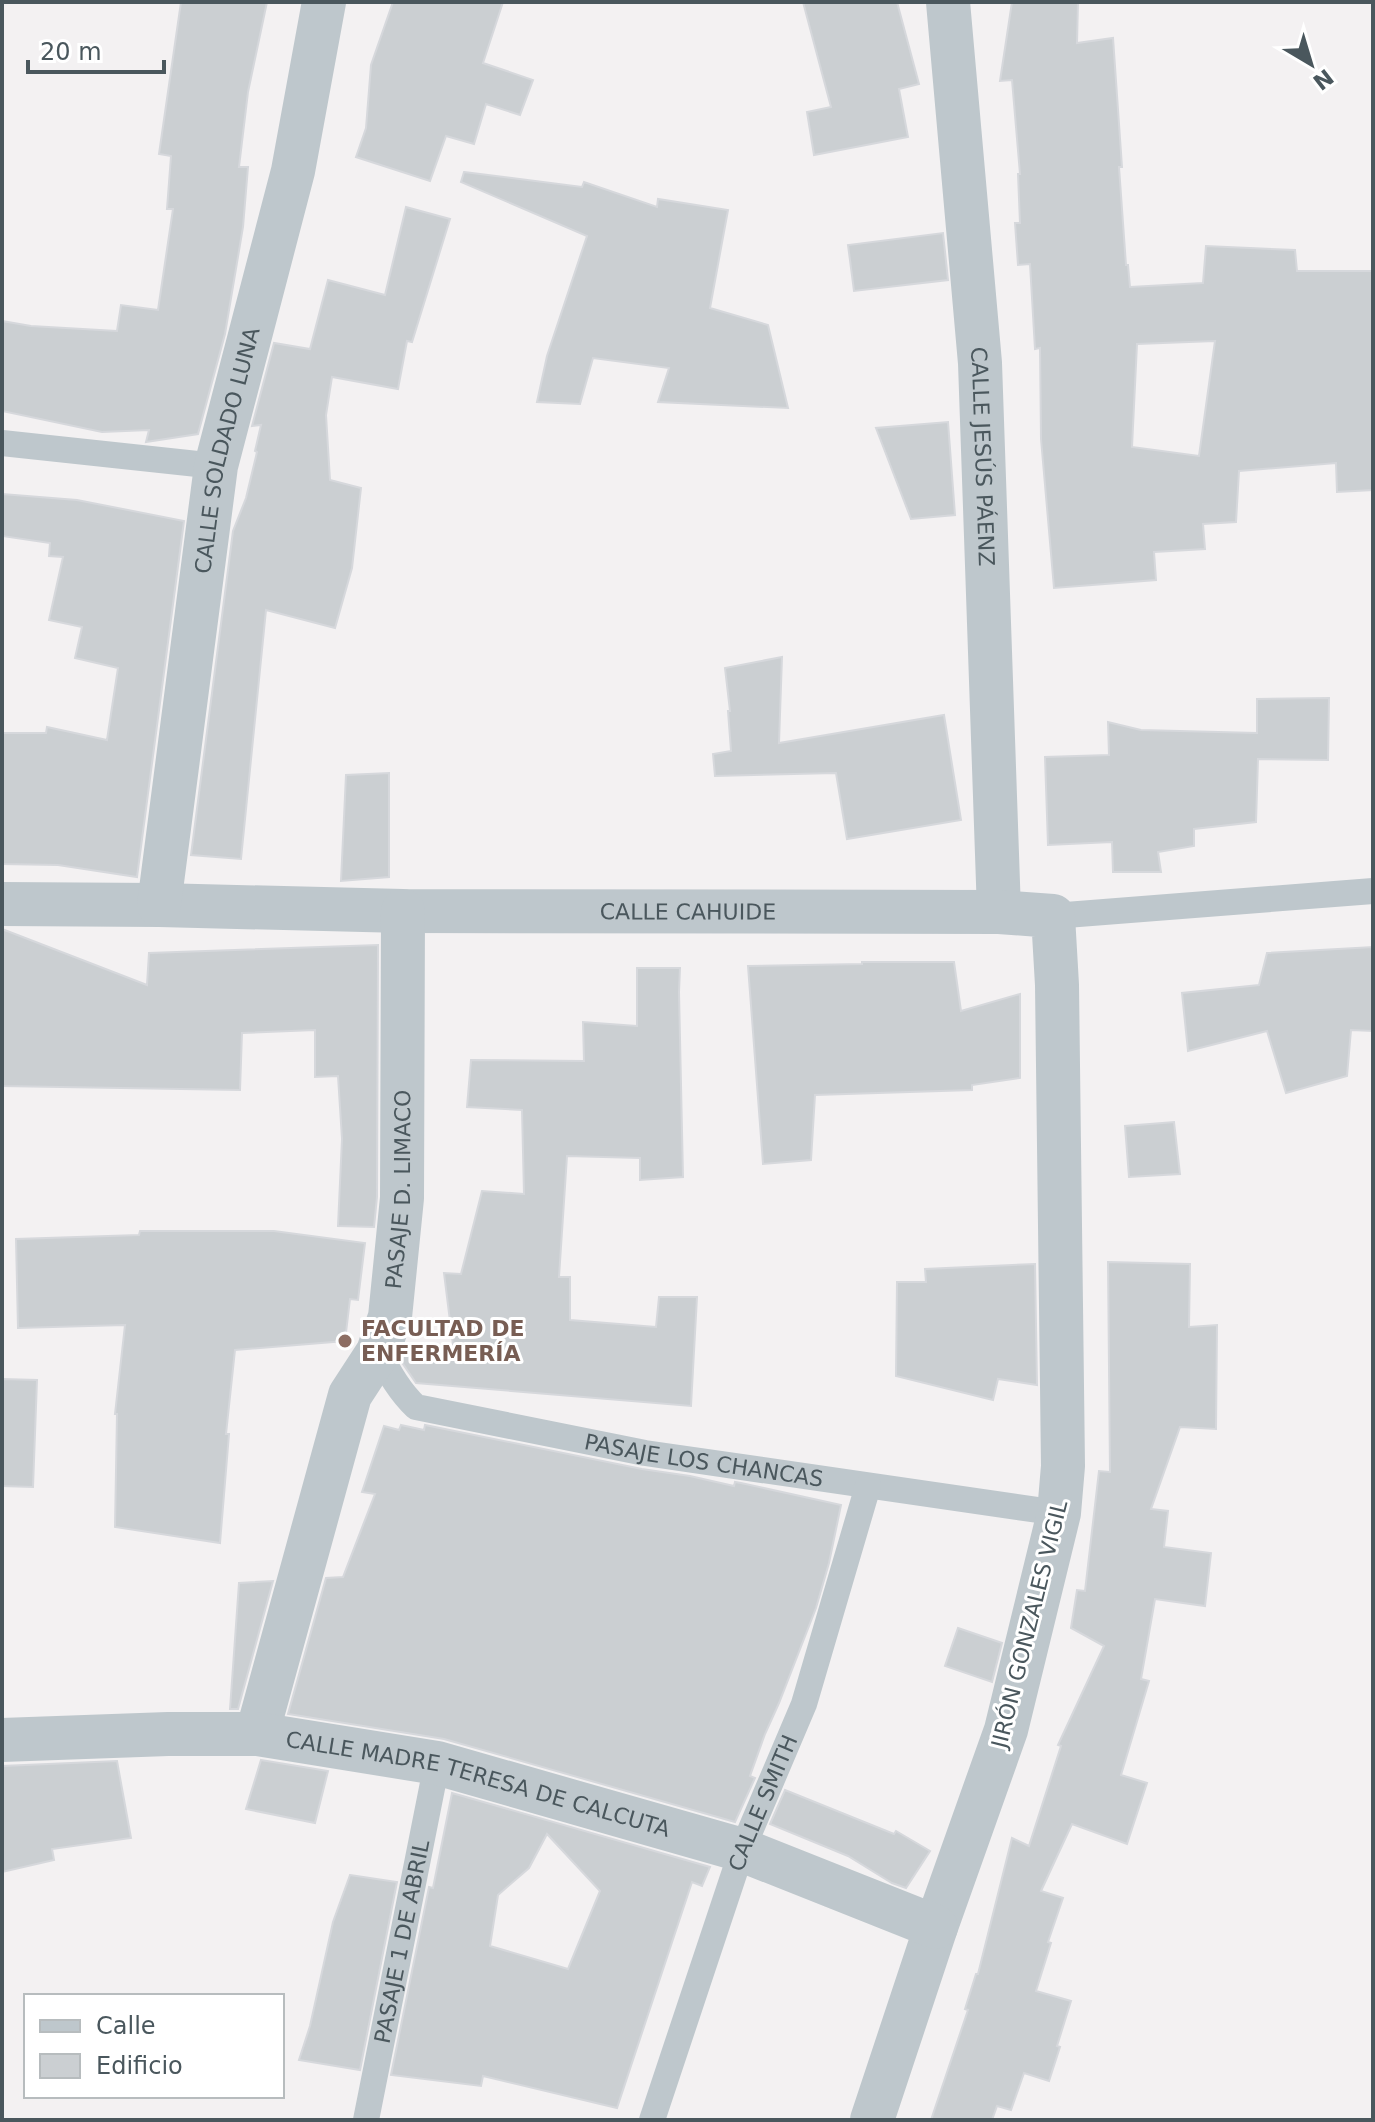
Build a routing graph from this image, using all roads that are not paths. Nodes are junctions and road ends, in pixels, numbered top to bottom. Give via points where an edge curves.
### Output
1 (324, 2) edge
2 (948, 2) edge
3 (2, 443) edge
4 (216, 466) junction
5 (1373, 891) edge
6 (2, 904) edge
7 (159, 905) junction
8 (403, 911) junction
9 (999, 912) junction
10 (1053, 916) junction
11 (378, 1352) junction
12 (868, 1486) junction
13 (1059, 1513) junction
14 (257, 1734) junction
15 (2, 1740) edge
16 (437, 1763) junction
17 (742, 1850) junction
18 (936, 1927) junction
19 (366, 2120) edge
20 (652, 2120) edge
21 (872, 2120) edge

1 - 4 street, CALLE SOLDADO LUNA via 293,171
2 - 9 street, CALLE JESÚS PÁENZ via 980,363
3 - 4 lane
4 - 7 street, CALLE SOLDADO LUNA
5 - 10 lane, CALLE CAHUIDE
6 - 7 street, CALLE CAHUIDE
7 - 8 street, CALLE CAHUIDE
8 - 9 street, CALLE CAHUIDE
8 - 11 street, PASAJE D. LIMACO via 402,1198 390,1317
9 - 10 street, CALLE CAHUIDE
10 - 13 street, JIRÓN GONZALES VIGIL via 1063,1466
11 - 12 lane, PASAJE LOS CHANCAS via 416,1407 645,1453
11 - 14 street, PASAJE D. LIMACO via 350,1395
12 - 13 lane, PASAJE LOS CHANCAS
12 - 17 lane, CALLE SMITH via 804,1704
13 - 18 street, JIRÓN GONZALES VIGIL via 1006,1730
14 - 15 street, CALLE MADRE TERESA DE CALCUTA
14 - 16 street, CALLE MADRE TERESA DE CALCUTA
16 - 17 street, CALLE MADRE TERESA DE CALCUTA
16 - 19 lane, PASAJE 1 DE ABRIL
17 - 18 street, CALLE MADRE TERESA DE CALCUTA
17 - 20 lane, CALLE SMITH
18 - 21 street, JIRÓN GONZALES VIGIL

